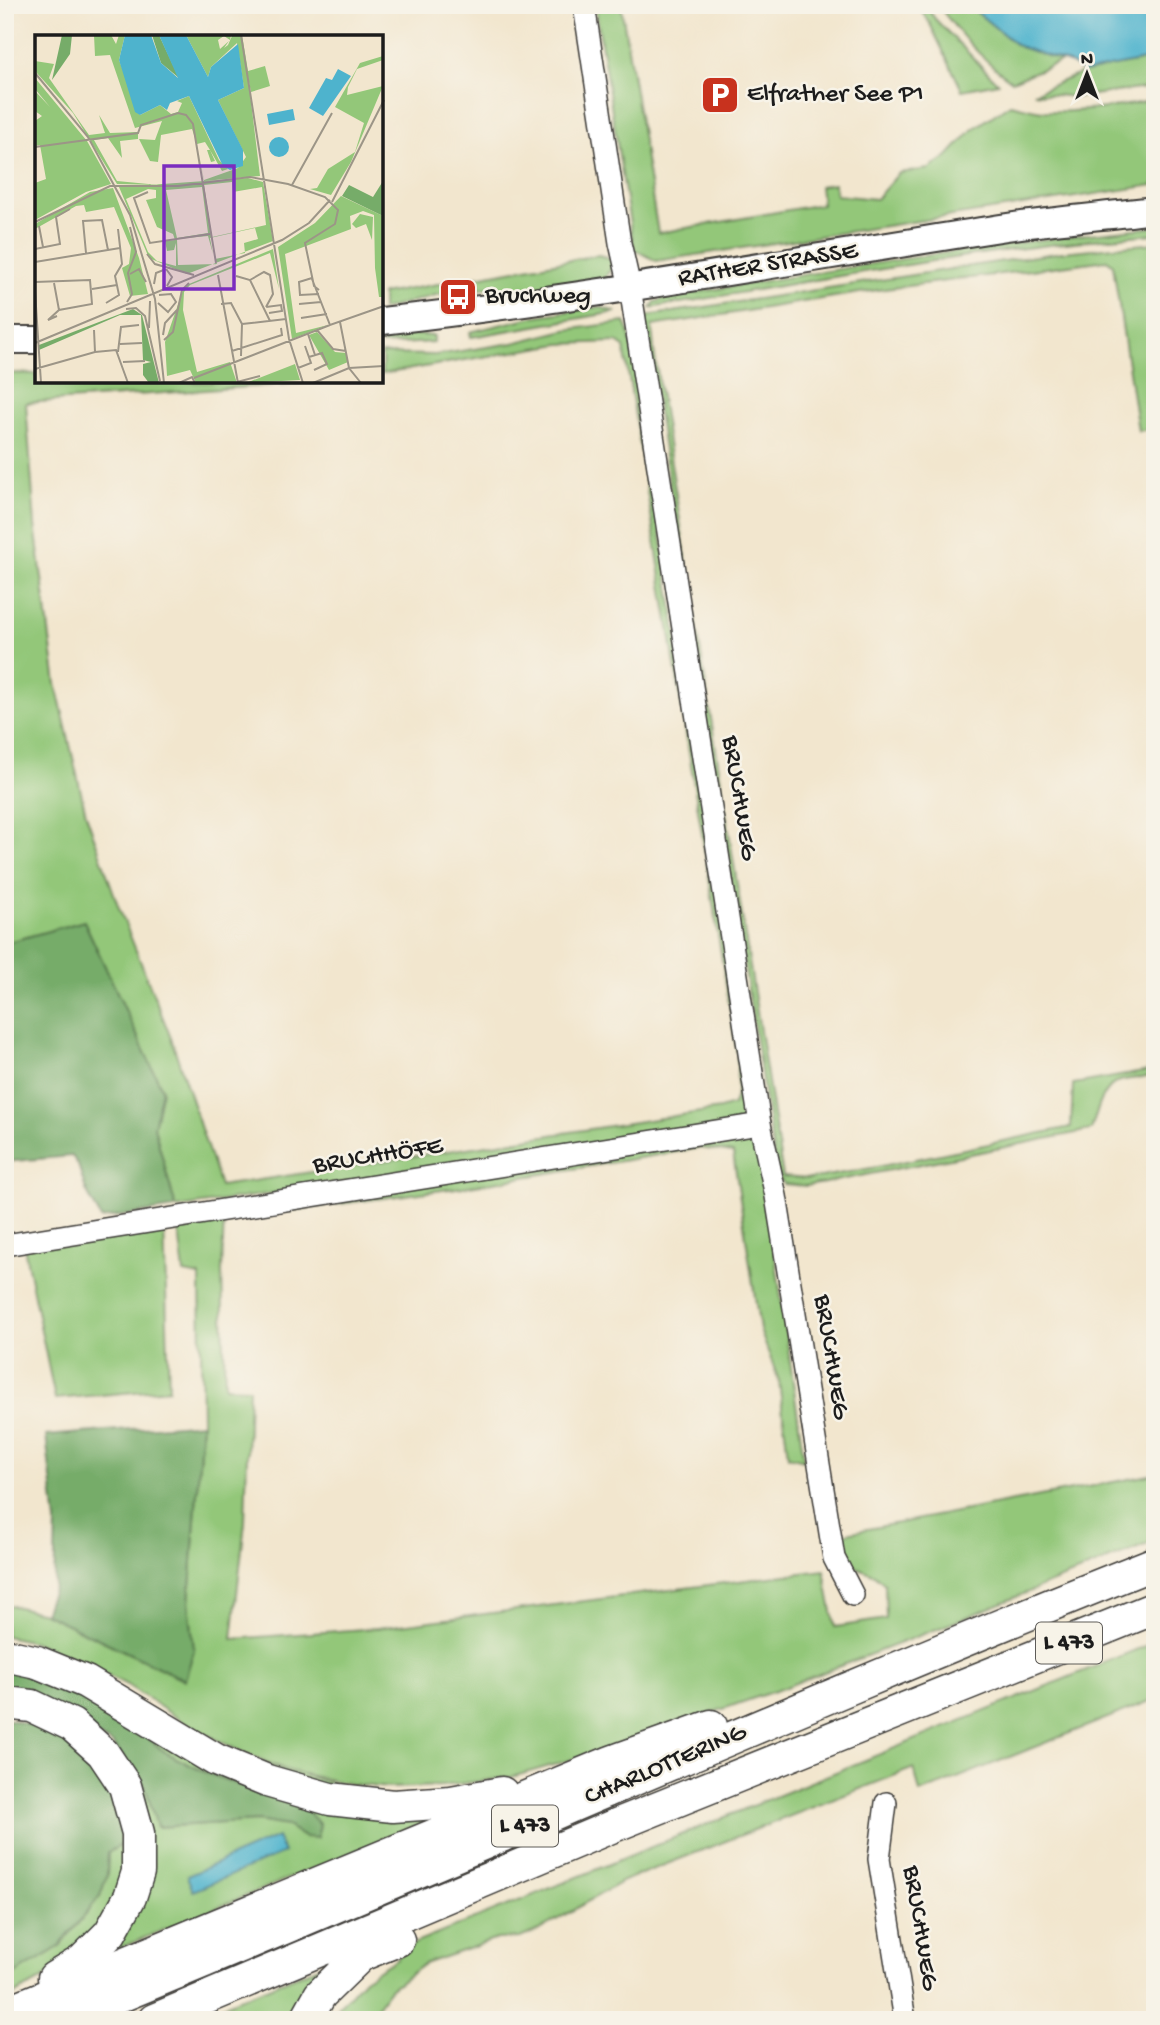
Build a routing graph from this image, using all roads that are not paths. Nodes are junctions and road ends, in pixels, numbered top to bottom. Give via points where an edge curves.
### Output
1 (584, 5) edge
2 (1155, 210) edge
3 (630, 288) junction
4 (383, 321) edge
5 (5, 340) edge
6 (35, 340) edge
7 (760, 1124) junction
8 (5, 1245) edge
9 (1155, 1563) edge
10 (853, 1595) dead end
11 (1155, 1608) edge
12 (986, 1630) junction
13 (5, 1655) edge
14 (5, 1703) edge
15 (611, 1762) junction
16 (886, 1803) dead end
17 (611, 1827) junction
18 (5, 2012) edge
19 (62, 2020) edge
20 (154, 2020) edge
21 (306, 2020) edge
22 (905, 2020) edge

1 - 3 street, BRUCHWEG
2 - 3 main road, RATHER STRASSE via 1010,227
3 - 4 main road, RATHER STRASSE
3 - 7 street, BRUCHWEG
5 - 6 main road
7 - 8 street, BRUCHHÖFE
7 - 10 street, BRUCHWEG via 776,1196 834,1558
9 - 12 highway, CHARLOTTERING / L 473
11 - 17 highway, CHARLOTTERING / L 473
12 - 15 highway
12 - 19 highway, CHARLOTTERING / L 473
13 - 15 highway via 86,1682 216,1760 330,1799 393,1806 452,1802
14 - 18 highway via 32,1706 72,1726 103,1753 125,1787 138,1833 138,1872 110,1933 82,1961
15 - 18 highway
16 - 22 street, BRUCHWEG via 879,1859
17 - 20 highway, CHARLOTTERING / L 473
17 - 21 highway via 536,1881 361,1955 320,1995

